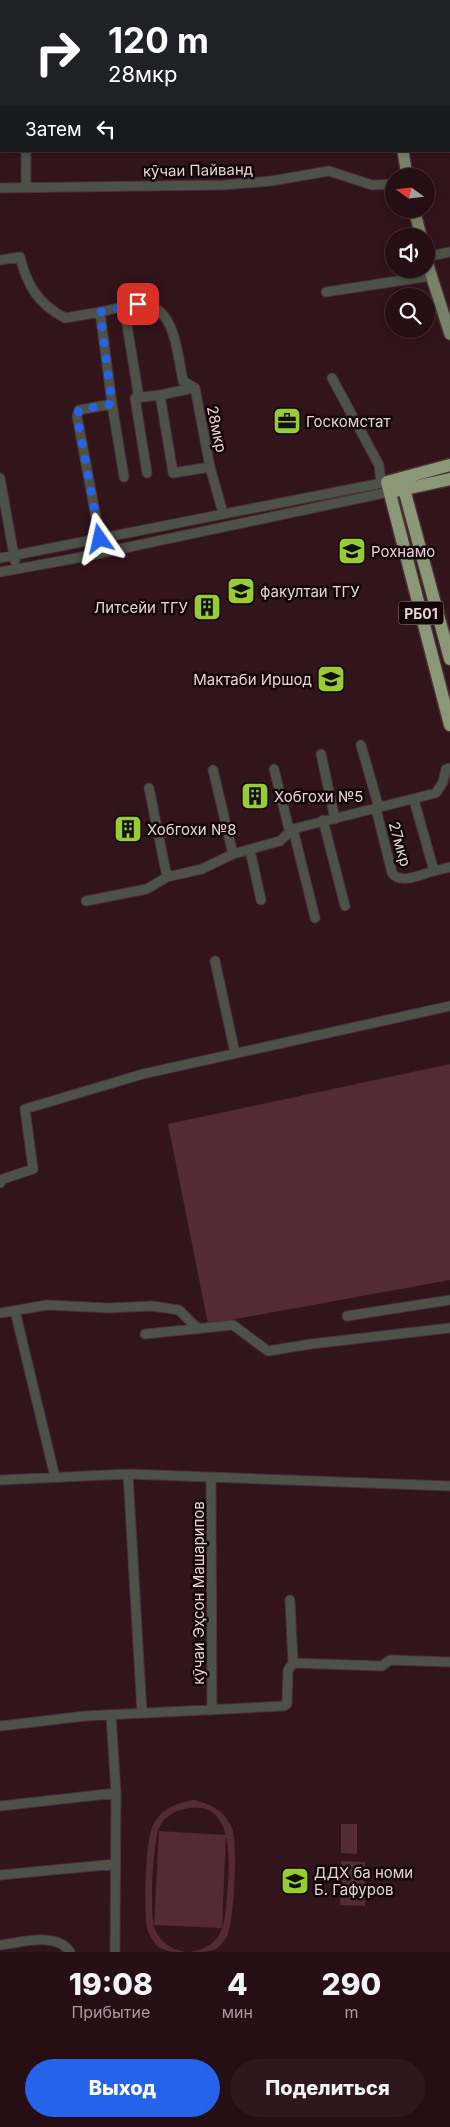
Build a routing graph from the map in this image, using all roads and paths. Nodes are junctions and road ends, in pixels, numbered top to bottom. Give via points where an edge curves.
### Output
1 (26, 152) edge
2 (403, 152) edge
3 (405, 168) edge
4 (385, 184) edge
5 (0, 188) edge
6 (26, 188) junction
7 (450, 252) edge
8 (435, 256) edge
9 (0, 260) edge
10 (417, 278) edge
11 (431, 278) edge
12 (326, 292) dead end
13 (124, 307) junction
14 (100, 312) junction
15 (449, 330) edge
16 (332, 378) dead end
17 (194, 388) junction
18 (160, 395) junction
19 (139, 398) junction
20 (112, 404) junction
21 (450, 465) edge
22 (210, 466) junction
23 (146, 473) dead end
24 (124, 477) dead end
25 (0, 478) edge
26 (450, 479) edge
27 (403, 484) junction
28 (386, 486) junction
29 (310, 496) junction
30 (268, 504) junction
31 (312, 509) junction
32 (223, 513) junction
33 (270, 518) junction
34 (100, 539) junction
35 (14, 556) junction
36 (0, 558) edge
37 (17, 569) junction
38 (0, 572) edge
39 (450, 659) edge
40 (450, 725) edge
41 (361, 746) dead end
42 (321, 754) dead end
43 (450, 768) edge
44 (274, 769) dead end
45 (213, 770) dead end
46 (149, 788) dead end
47 (414, 800) junction
48 (377, 808) junction
49 (335, 819) junction
50 (323, 820) junction
51 (292, 831) junction
52 (250, 850) junction
53 (233, 854) junction
54 (450, 867) edge
55 (434, 871) junction
56 (167, 877) junction
57 (261, 900) dead end
58 (86, 901) dead end
59 (345, 906) dead end
60 (315, 918) dead end
61 (215, 961) dead end
62 (450, 1006) edge
63 (235, 1053) junction
64 (0, 1184) edge
65 (450, 1300) edge
66 (15, 1310) junction
67 (0, 1313) edge
68 (347, 1316) dead end
69 (450, 1328) edge
70 (198, 1329) junction
71 (146, 1334) dead end
72 (128, 1474) junction
73 (211, 1476) junction
74 (55, 1477) junction
75 (0, 1480) edge
76 (450, 1486) edge
77 (290, 1600) dead end
78 (450, 1662) edge
79 (293, 1663) junction
80 (212, 1710) junction
81 (142, 1713) junction
82 (111, 1715) junction
83 (0, 1726) edge
84 (116, 1793) junction
85 (0, 1806) edge
86 (116, 1864) junction
87 (0, 1875) edge
88 (0, 1945) edge
89 (70, 1952) edge
90 (115, 1952) edge

1 - 6 street
2 - 3 main road
4 - 6 street, кӯчаи Пайванд via 372,185 329,171 223,185
5 - 6 street, кӯчаи Пайванд
7 - 8 street
9 - 14 street, 28мкр via 20,257 30,289 65,318
10 - 12 street
11 - 15 main road
13 - 14 street, 28мкр
13 - 17 street, 28мкр via 138,304 155,306 166,315 183,382
13 - 19 street
14 - 20 street
16 - 28 street via 379,465
17 - 18 street
17 - 22 street, 28мкр
18 - 19 street
18 - 22 street, 28мкр via 173,473
19 - 23 street via 135,398
20 - 24 street
20 - 34 street via 79,410 77,416
21 - 27 highway
22 - 32 street
25 - 35 street
26 - 27 highway
27 - 28 highway
27 - 39 highway, РБ01
28 - 29 street
28 - 31 street
28 - 40 highway, РБ01
29 - 30 street
29 - 31 street
30 - 32 street
30 - 33 street
31 - 33 street
32 - 34 street
33 - 37 street
34 - 35 street
35 - 36 street
35 - 37 street
37 - 38 street
41 - 48 street, 27мкр
42 - 49 street
43 - 47 street, 27мкр via 446,769 436,793
44 - 51 street
45 - 53 street
46 - 56 street
47 - 48 street, 27мкр
47 - 55 street, 27мкр
48 - 49 street, 27мкр
48 - 55 street, 27мкр via 395,877 403,879
49 - 50 street, 27мкр
50 - 51 street, 27мкр
50 - 59 street
51 - 52 street, 27мкр via 280,841
51 - 60 street
52 - 53 street, 27мкр
52 - 57 street
53 - 56 street, 27мкр via 202,869
54 - 55 street, 27мкр
56 - 58 street, 27мкр via 147,889
61 - 63 street
62 - 63 street
63 - 64 street via 143,1074 25,1109 34,1169 4,1179
65 - 68 street
66 - 67 street
66 - 70 street via 47,1305 152,1306 179,1310
66 - 74 street
69 - 70 street via 268,1352 234,1325
70 - 71 street
72 - 73 street
72 - 74 street
72 - 81 street
73 - 76 street
73 - 80 street, кӯчаи Эҳсон Машарипов
74 - 75 street
77 - 79 street
78 - 79 street via 390,1660 382,1666
79 - 80 street via 288,1670 287,1704 284,1706
80 - 81 street
81 - 82 street
82 - 83 street
82 - 84 street
84 - 85 street
84 - 86 street
86 - 87 street
86 - 90 street
88 - 89 street via 54,1940

